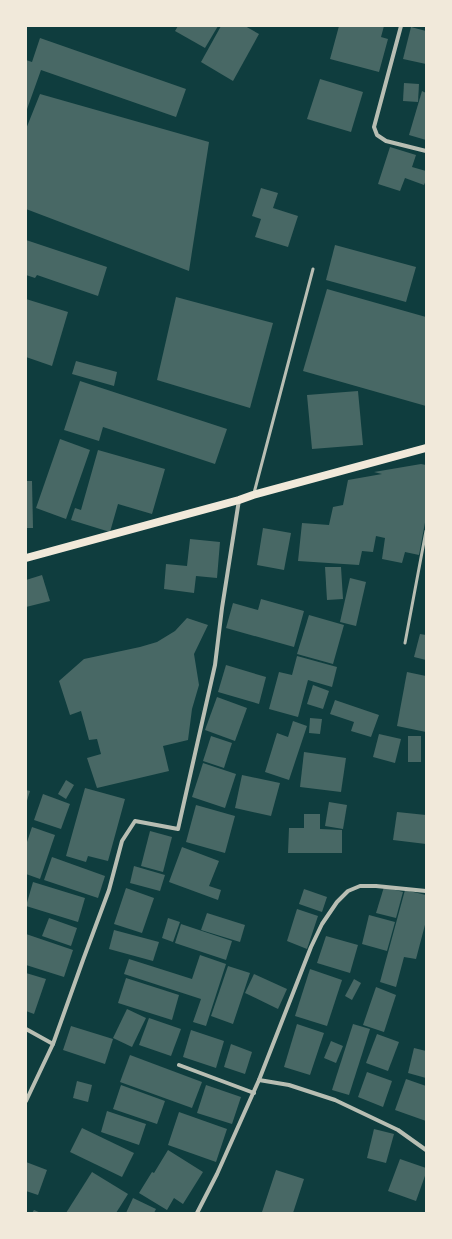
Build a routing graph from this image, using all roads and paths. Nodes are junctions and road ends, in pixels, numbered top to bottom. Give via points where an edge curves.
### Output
1 (401, 26) edge
2 (426, 151) edge
3 (313, 269) dead end
4 (426, 448) edge
5 (253, 495) junction
6 (240, 500) junction
7 (426, 531) edge
8 (26, 558) edge
9 (405, 643) dead end
10 (426, 891) edge
11 (26, 1030) edge
12 (53, 1044) junction
13 (179, 1065) dead end
14 (259, 1080) junction
15 (254, 1093) junction
16 (26, 1101) edge
17 (426, 1150) edge
18 (197, 1213) edge

1 - 2 street via 374,127 377,135 386,141
3 - 5 lane
4 - 5 main road
5 - 6 main road
6 - 8 main road
6 - 12 street via 215,665 178,829 135,821 122,841 109,890
7 - 9 lane
10 - 14 street via 360,886 348,891 337,902 311,947
11 - 12 street
12 - 16 street
13 - 15 street
14 - 15 street
14 - 17 street via 289,1085 335,1100 398,1130
15 - 18 street

